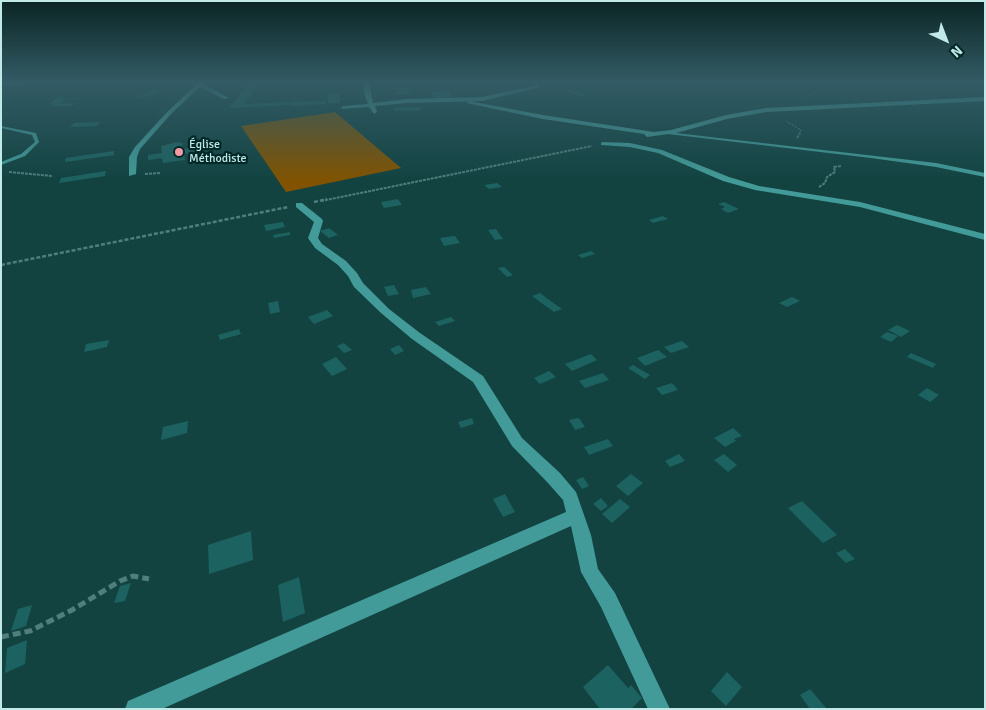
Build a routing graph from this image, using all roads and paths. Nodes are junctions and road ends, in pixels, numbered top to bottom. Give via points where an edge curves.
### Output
1 (166, 115) edge
2 (532, 115) edge
3 (737, 115) edge
4 (1, 127) edge
5 (660, 134) junction
6 (647, 135) dead end
7 (603, 144) joint
8 (1, 164) edge
9 (841, 166) dead end
10 (1, 173) edge
11 (132, 174) dead end
12 (985, 175) edge
13 (52, 176) dead end
14 (813, 190) joint
15 (798, 195) junction
16 (299, 205) junction
17 (985, 237) edge
18 (1, 265) edge
19 (576, 516) junction
20 (149, 580) dead end
21 (1, 637) edge
22 (136, 709) edge
23 (659, 709) edge

1 - 11 street via 137,148
2 - 5 street
3 - 5 street
4 - 8 lane via 34,134 37,142 23,155
5 - 6 street
5 - 12 street via 871,156
7 - 15 street via 660,150 740,184
7 - 16 path
9 - 14 path via 834,167 835,172 827,177 825,183
10 - 13 path
14 - 15 street
15 - 17 street via 895,213
16 - 18 path
16 - 19 street via 319,221 313,238 318,246 342,263 368,295 416,336 478,379 517,442 570,498
19 - 22 street
19 - 23 street via 590,572 608,600
20 - 21 path via 134,576 120,581 30,631

